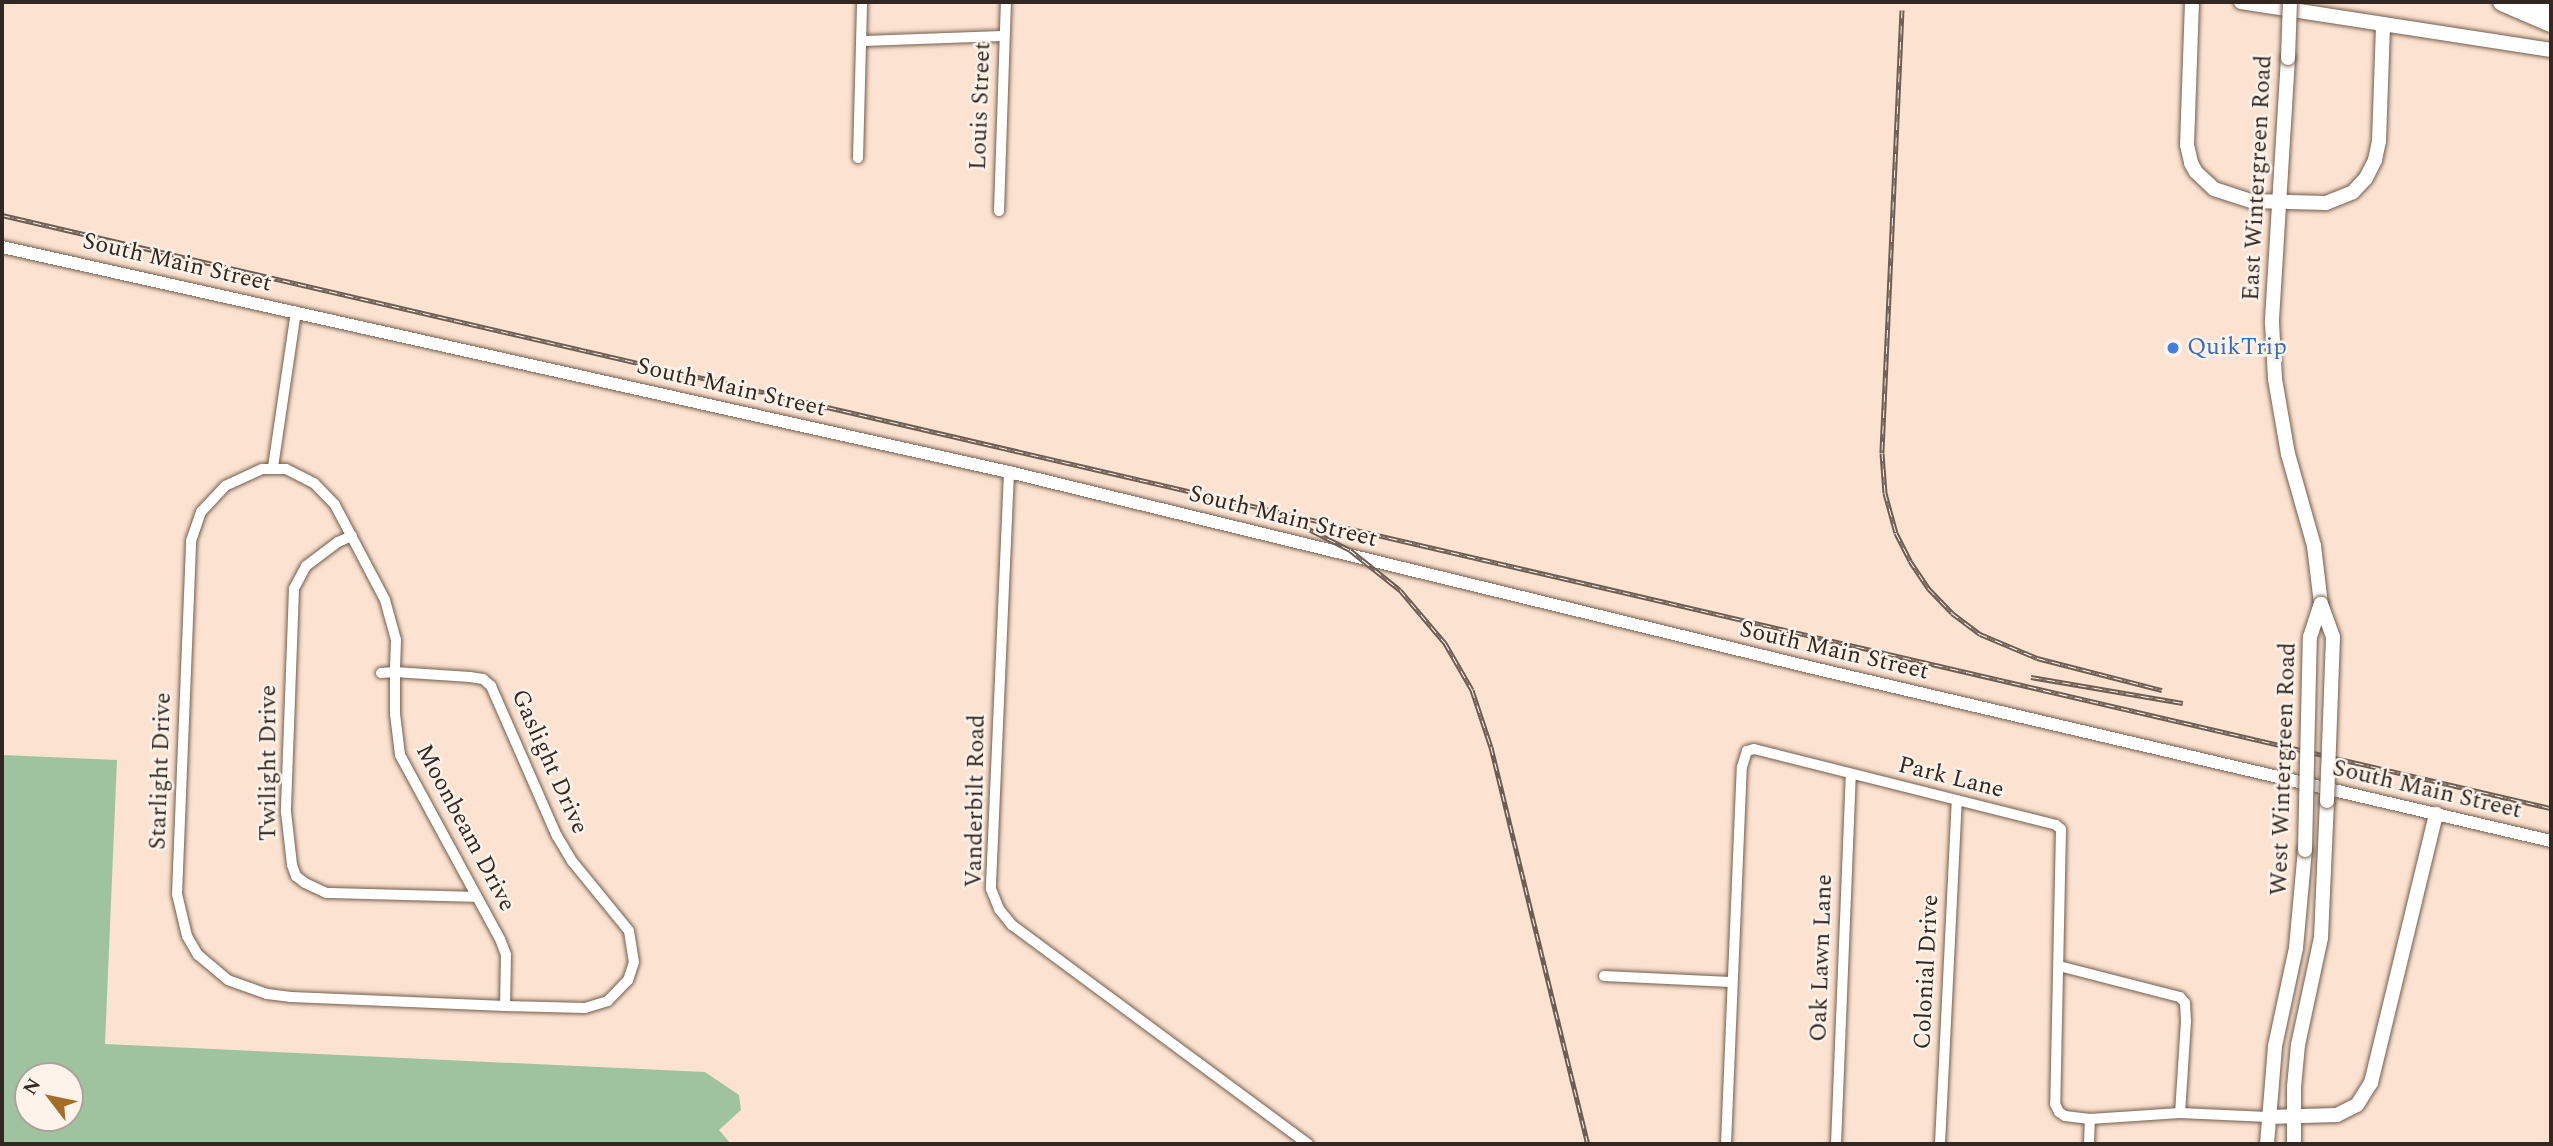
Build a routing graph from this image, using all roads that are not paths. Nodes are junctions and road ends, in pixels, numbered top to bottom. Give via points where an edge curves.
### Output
1 (862, 2) edge
2 (1006, 2) edge
3 (2192, 2) edge
4 (2241, 2) edge
5 (2290, 2) edge
6 (2502, 2) edge
7 (2518, 2) edge
8 (2551, 7) edge
9 (2551, 23) edge
10 (2383, 24) junction
11 (1004, 36) junction
12 (862, 41) junction
13 (2551, 50) edge
14 (858, 158) dead end
15 (2278, 204) junction
16 (999, 211) dead end
17 (2, 247) edge
18 (296, 312) junction
19 (273, 467) junction
20 (1009, 472) junction
21 (352, 536) junction
22 (2321, 604) junction
23 (396, 672) junction
24 (381, 673) dead end
25 (1851, 774) junction
26 (1957, 801) junction
27 (2435, 814) junction
28 (2551, 841) edge
29 (475, 897) junction
30 (2059, 966) junction
31 (1604, 975) dead end
32 (1731, 982) junction
33 (505, 1006) junction
34 (2180, 1113) junction
35 (2294, 1115) junction
36 (2267, 1116) junction
37 (2090, 1119) junction
38 (1308, 1144) edge
39 (1726, 1144) edge
40 (1836, 1144) edge
41 (1940, 1144) edge
42 (2089, 1144) edge
43 (2267, 1144) edge
44 (2294, 1144) edge

1 - 12 street
2 - 11 street, Louis Street
3 - 15 main road via 2187,145 2192,163 2204,181 2226,195
4 - 10 main road
5 - 15 main road, East Wintergreen Road, bridge
6 - 9 highway
7 - 8 highway
10 - 13 main road
10 - 15 main road via 2379,141 2371,169 2360,185 2335,201
11 - 12 street
11 - 16 street, Louis Street
12 - 14 street
15 - 22 main road, East Wintergreen Road via 2272,323 2275,379 2288,454 2314,546
17 - 18 street, South Main Street
18 - 19 street
18 - 20 street, South Main Street
19 - 21 street, Moonbeam Drive via 300,475 325,493
19 - 33 street, Starlight Drive via 225,485 201,512 191,541 177,894 187,936 198,955 220,974 267,994
20 - 27 street, South Main Street
20 - 38 street, Vanderbilt Road via 992,890 999,909 1012,925
21 - 23 street, Moonbeam Drive via 393,621
21 - 29 street, Twilight Drive via 306,566 294,589 286,812 292,865 296,876 326,893
22 - 35 main road, West Wintergreen Road, bridge via 2333,637 2321,938 2303,1013
22 - 36 main road, West Wintergreen Road, bridge via 2310,637 2305,850 2296,948 2275,1046
23 - 24 street, Gaslight Drive
23 - 29 street, Moonbeam Drive via 400,755
23 - 33 street, Gaslight Drive via 470,677 491,686 557,836 620,918 634,946 628,980 596,1007
25 - 26 street, Park Lane
25 - 32 street, Park Lane via 1762,750 1747,751
25 - 40 street, Oak Lawn Lane
26 - 30 street, Park Lane via 2061,829
26 - 41 street, Colonial Drive
27 - 28 street, South Main Street
27 - 35 main road via 2371,1083 2349,1110 2337,1115
29 - 33 street, Moonbeam Drive via 506,955
30 - 34 street via 2180,997 2185,1003
30 - 37 street, Park Lane via 2054,1104 2065,1116
31 - 32 street
32 - 39 street, Park Lane
34 - 36 street, Park Lane
34 - 37 street, Park Lane
35 - 36 main road
35 - 44 main road, West Wintergreen Road
36 - 43 main road, West Wintergreen Road
37 - 42 street

